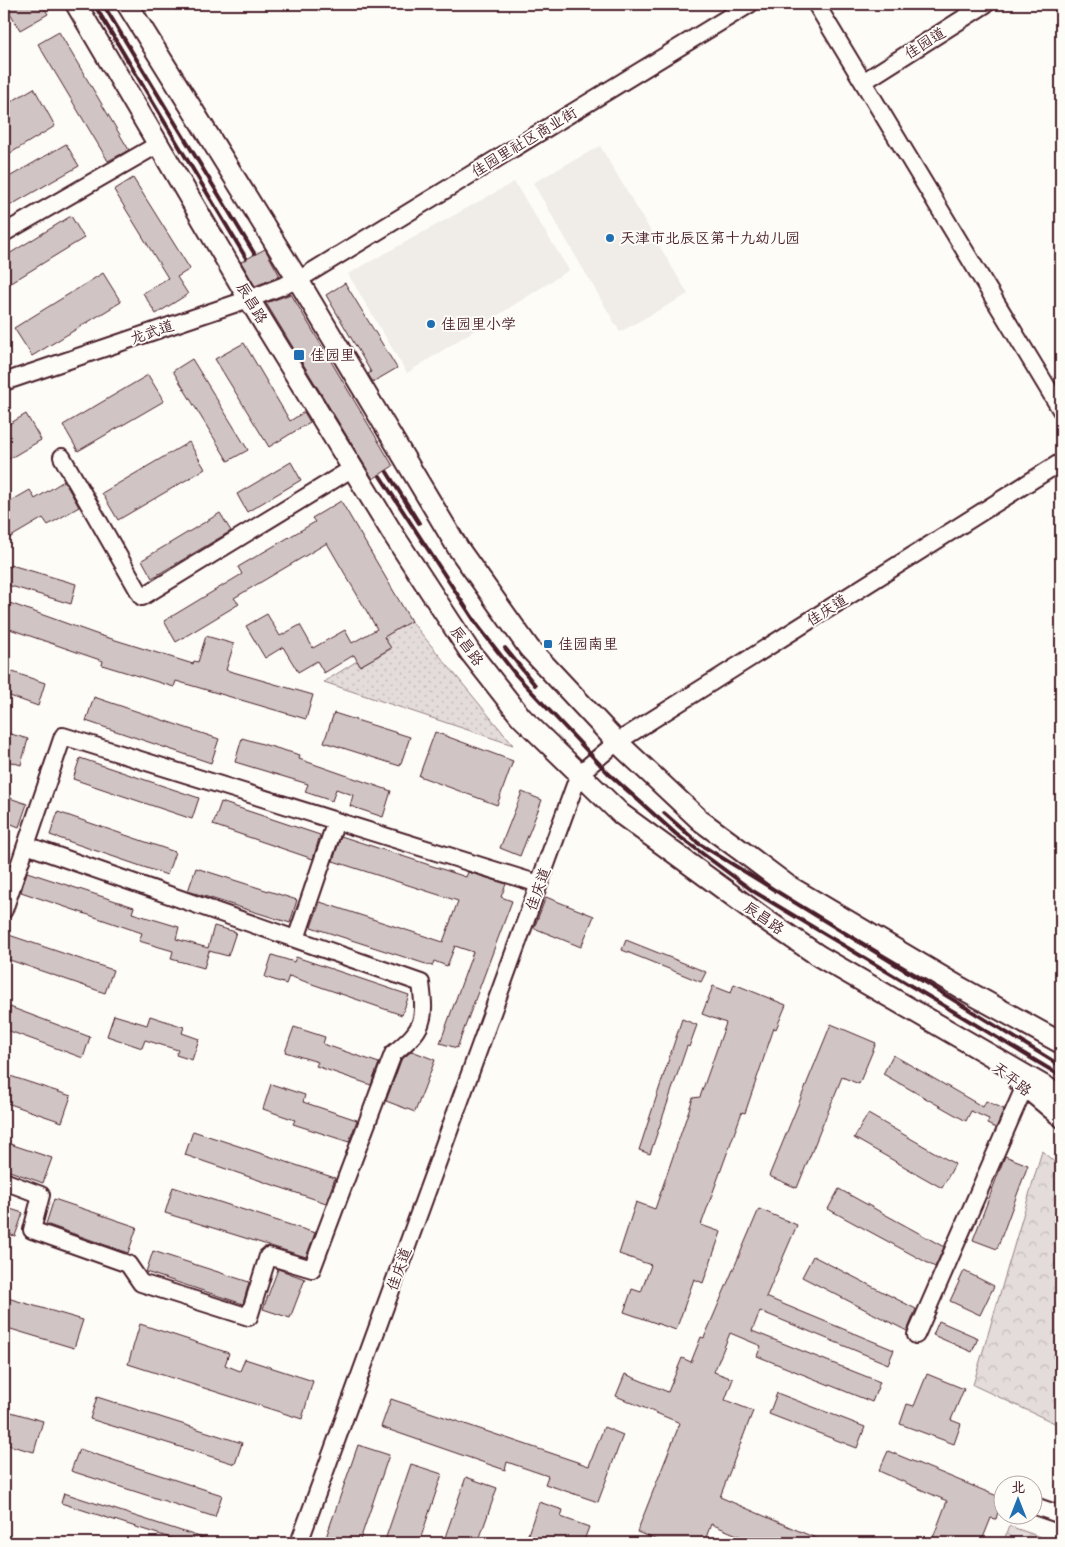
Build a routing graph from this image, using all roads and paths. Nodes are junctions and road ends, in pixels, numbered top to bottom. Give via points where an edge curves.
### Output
1 (76, 4) edge
2 (127, 4) edge
3 (750, 4) edge
4 (816, 4) edge
5 (986, 4) edge
6 (863, 82) junction
7 (157, 145) junction
8 (4, 233) edge
9 (298, 280) junction
10 (249, 300) junction
11 (4, 382) edge
12 (1061, 410) edge
13 (62, 457) dead end
14 (1061, 462) edge
15 (353, 468) junction
16 (617, 742) junction
17 (579, 774) junction
18 (336, 821) junction
19 (26, 845) junction
20 (539, 884) junction
21 (4, 910) edge
22 (296, 939) junction
23 (1032, 1025) junction
24 (1061, 1037) edge
25 (962, 1040) junction
26 (1061, 1043) edge
27 (1024, 1088) junction
28 (1061, 1096) edge
29 (1061, 1119) edge
30 (4, 1181) edge
31 (916, 1335) dead end
32 (1042, 1508) edge
33 (1061, 1515) edge
34 (299, 1543) edge

1 - 7 main road, 辰昌路
2 - 9 main road
3 - 9 street, 佳园里社区商业街
4 - 6 street
5 - 6 street, 佳园道
6 - 12 street
7 - 8 street
7 - 10 main road, 辰昌路
9 - 10 street, 龙武道
9 - 16 main road via 484,587 529,648
10 - 11 street, 龙武道
10 - 15 main road, 辰昌路
13 - 15 street via 142,597
14 - 16 street, 佳庆道
15 - 17 main road, 辰昌路 via 470,652 521,717
16 - 17 street, 佳庆道
16 - 23 main road via 701,821 787,885 961,988
17 - 20 street, 佳庆道
17 - 25 main road, 辰昌路 via 621,814 766,920 819,956
18 - 19 street via 63,736
18 - 20 street
18 - 22 street
19 - 21 street
19 - 22 street
20 - 34 street, 佳庆道
22 - 30 street via 421,983 425,1013 415,1036 393,1054 312,1269 268,1256 249,1317 141,1283 128,1264 32,1230 42,1195
23 - 24 street
23 - 26 main road
25 - 27 street, 天平路
25 - 28 main road, 辰昌路
27 - 29 street, 天平路
27 - 31 street
32 - 33 street

